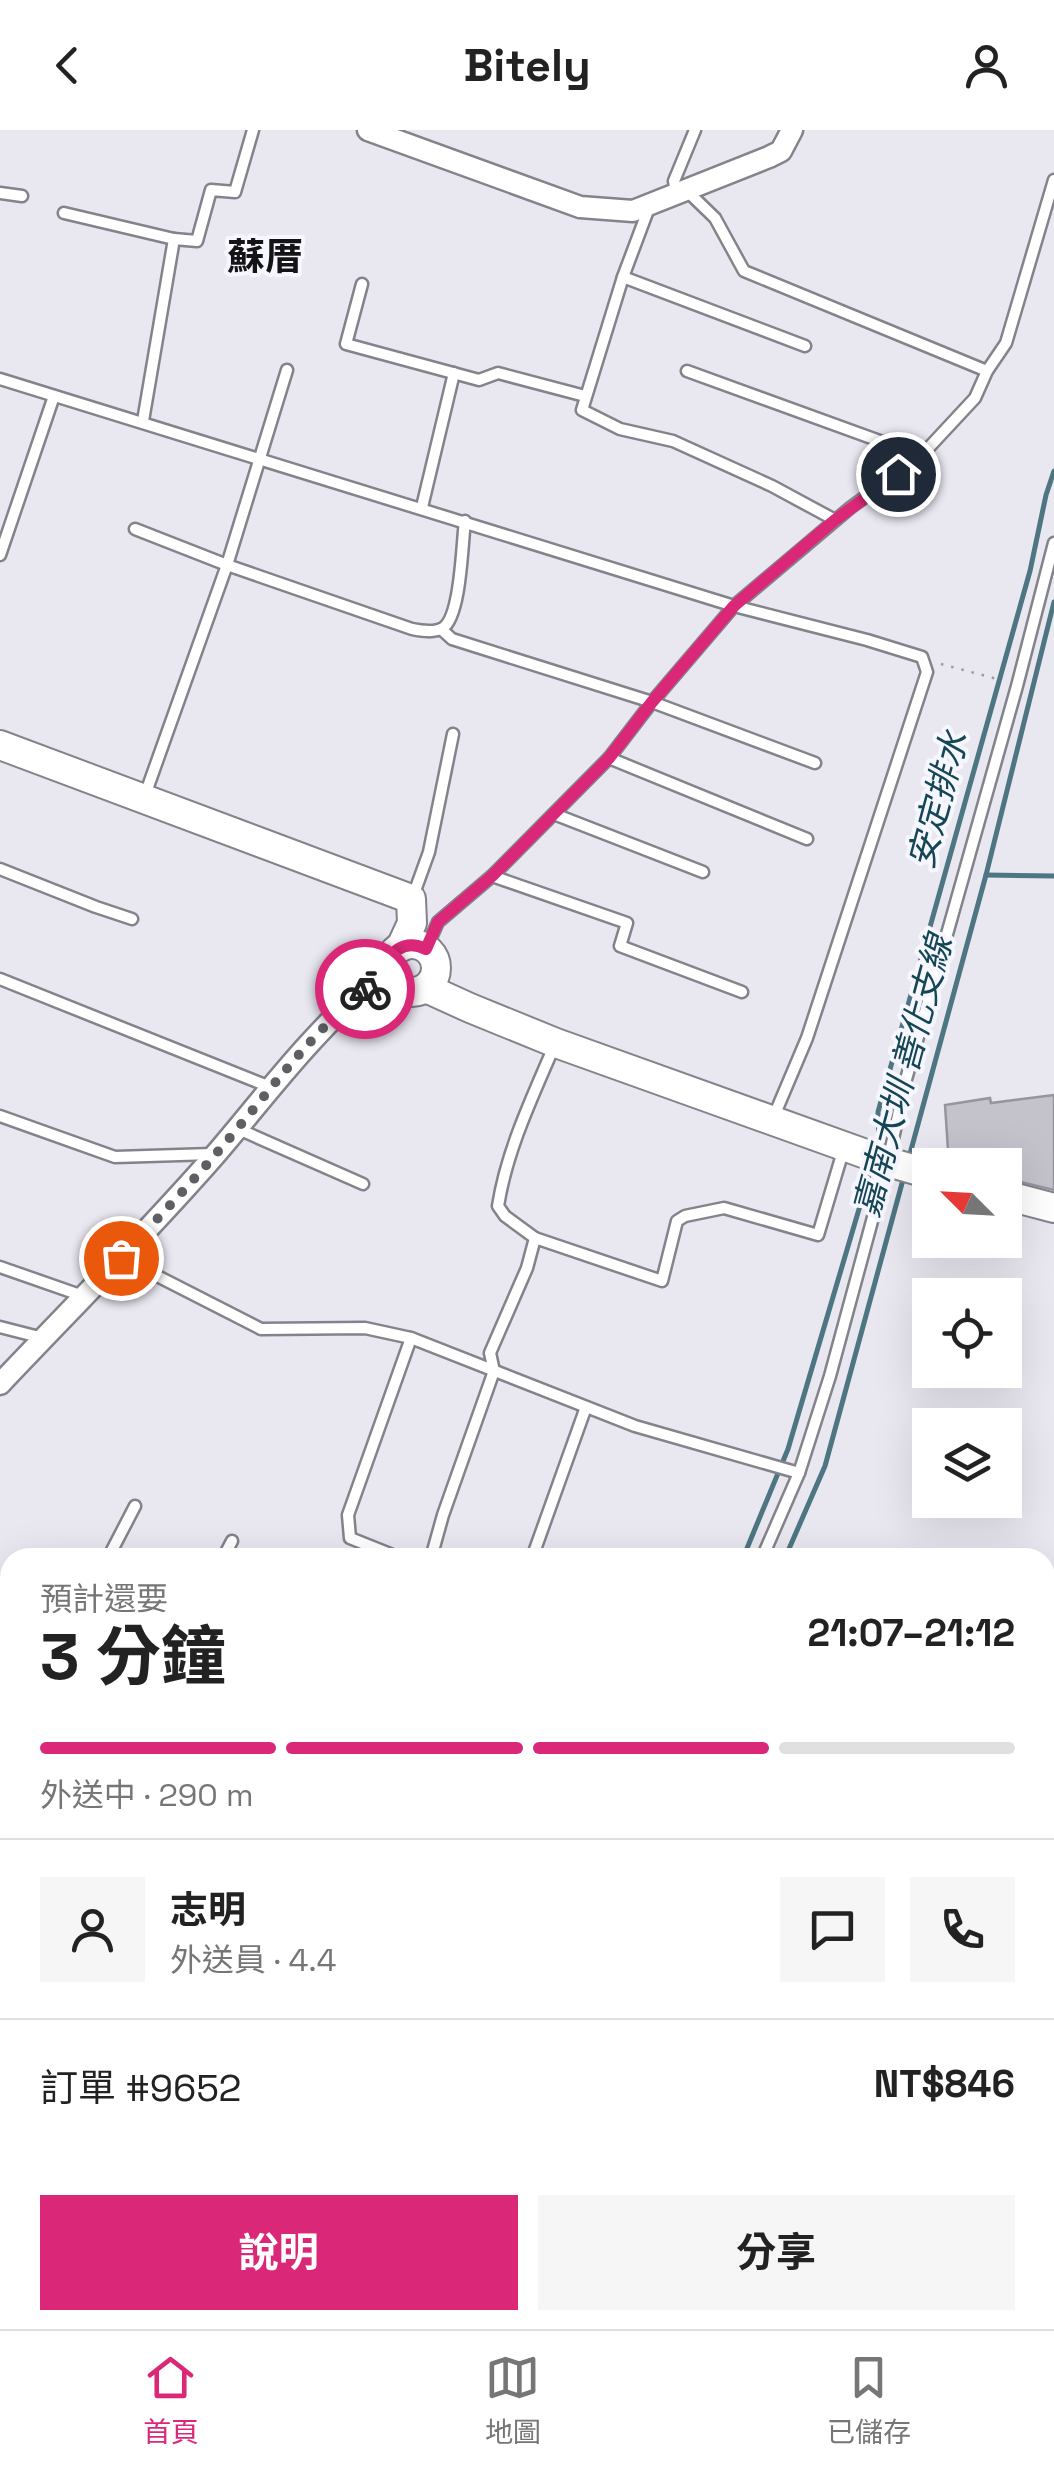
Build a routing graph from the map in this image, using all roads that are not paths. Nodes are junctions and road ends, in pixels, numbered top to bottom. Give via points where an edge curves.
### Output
1 (254, 130) edge
2 (368, 130) edge
3 (696, 130) edge
4 (792, 130) edge
5 (1054, 180) edge
6 (0, 192) edge
7 (682, 192) junction
8 (22, 196) dead end
9 (650, 205) junction
10 (64, 213) dead end
11 (174, 239) junction
12 (623, 277) junction
13 (362, 284) dead end
14 (805, 346) dead end
15 (287, 370) dead end
16 (987, 370) junction
17 (687, 371) dead end
18 (454, 373) junction
19 (0, 378) edge
20 (54, 396) junction
21 (585, 396) junction
22 (143, 421) junction
23 (921, 456) junction
24 (260, 458) junction
25 (422, 508) junction
26 (835, 520) junction
27 (464, 521) junction
28 (135, 529) dead end
29 (1054, 542) edge
30 (0, 555) edge
31 (226, 565) junction
32 (734, 606) junction
33 (441, 629) junction
34 (652, 702) junction
35 (453, 734) dead end
36 (0, 745) edge
37 (609, 758) junction
38 (816, 764) dead end
39 (143, 800) junction
40 (554, 814) junction
41 (808, 839) dead end
42 (0, 869) edge
43 (703, 872) dead end
44 (492, 876) junction
45 (412, 900) junction
46 (132, 919) dead end
47 (413, 948) junction
48 (388, 974) junction
49 (0, 979) edge
50 (426, 988) junction
51 (742, 992) dead end
52 (556, 1043) junction
53 (270, 1087) junction
54 (0, 1116) edge
55 (772, 1119) junction
56 (236, 1128) junction
57 (845, 1146) junction
58 (216, 1154) junction
59 (908, 1168) edge
60 (364, 1184) dead end
61 (1022, 1200) edge
62 (1054, 1208) edge
63 (534, 1238) junction
64 (121, 1258) junction
65 (0, 1268) edge
66 (83, 1296) junction
67 (0, 1327) edge
68 (44, 1338) junction
69 (411, 1338) junction
70 (494, 1372) junction
71 (0, 1384) edge
72 (586, 1407) junction
73 (799, 1473) junction
74 (134, 1506) dead end
75 (232, 1541) dead end
76 (113, 1548) edge
77 (229, 1548) edge
78 (375, 1548) edge
79 (434, 1548) edge
80 (536, 1548) edge
81 (766, 1548) edge

1 - 11 lane via 235,192 211,190 197,241
2 - 9 street via 580,206
3 - 7 lane via 674,182
4 - 7 street via 781,151
5 - 16 lane via 1006,343
6 - 8 lane
7 - 9 street
7 - 16 lane via 715,218 744,271
9 - 12 lane
10 - 11 lane
11 - 22 lane
12 - 14 lane
12 - 21 lane
13 - 18 lane via 346,344
15 - 24 lane
16 - 23 lane via 975,398
17 - 23 lane
18 - 21 lane via 479,380 498,374
18 - 25 lane
19 - 20 lane
20 - 22 lane
20 - 30 lane
21 - 26 lane via 582,410 620,429 673,441
22 - 24 lane
23 - 26 lane
24 - 25 lane
24 - 31 lane
25 - 27 lane
26 - 32 lane
27 - 32 lane
27 - 33 lane via 454,610
28 - 31 lane
29 - 59 lane via 904,1083
31 - 33 lane via 412,630
31 - 39 lane
32 - 34 lane
32 - 55 lane via 922,657 927,672 807,1038
33 - 34 lane via 452,639
34 - 37 lane
34 - 38 lane
35 - 45 lane
36 - 39 street
37 - 40 lane
37 - 41 lane
39 - 45 street
40 - 43 lane
40 - 44 lane
42 - 46 lane
44 - 47 lane
44 - 51 lane via 627,923 620,946
45 - 47 street
47 - 48 street via 390,958
47 - 50 street via 431,954 436,968
48 - 50 street via 404,991
48 - 53 street via 340,1010
49 - 53 lane
50 - 52 street
52 - 55 street
52 - 63 lane via 498,1206
53 - 56 street
54 - 58 lane via 115,1157
55 - 57 street
56 - 58 street
56 - 60 lane
57 - 59 street
57 - 63 lane via 818,1235 724,1208 685,1216 677,1221 662,1281
58 - 64 street
59 - 73 lane
61 - 62 street
63 - 70 lane via 490,1353
64 - 66 street
64 - 69 lane via 261,1329 365,1328
65 - 66 lane
66 - 68 street
67 - 68 lane
68 - 71 street
69 - 70 lane
69 - 78 lane via 348,1515 350,1538
70 - 72 lane
70 - 79 lane
72 - 73 lane
72 - 80 lane
73 - 81 lane
74 - 76 lane
75 - 77 lane

